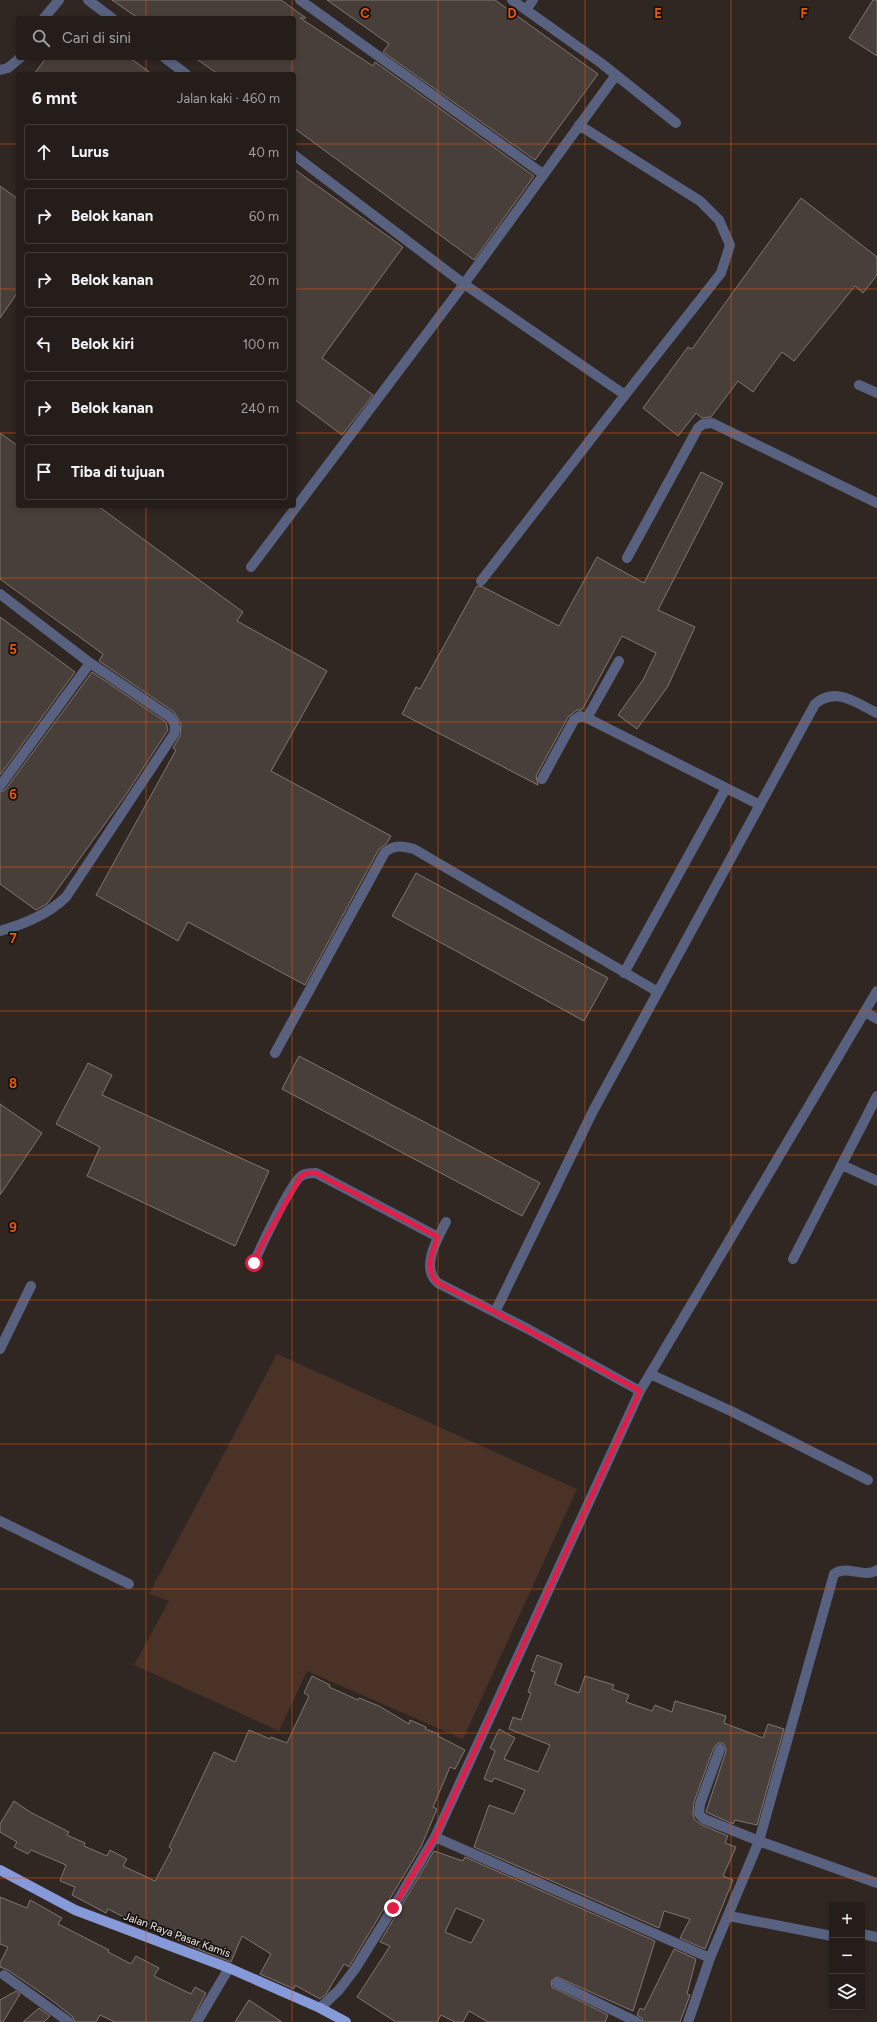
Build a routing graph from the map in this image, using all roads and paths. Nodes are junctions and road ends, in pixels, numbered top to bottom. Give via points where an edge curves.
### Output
1 (59, 0) edge
2 (88, 0) edge
3 (300, 0) edge
4 (512, 0) edge
5 (533, 0) edge
6 (526, 10) junction
7 (46, 16) edge
8 (109, 16) edge
9 (18, 60) edge
10 (168, 60) edge
11 (0, 70) edge
12 (183, 72) edge
13 (616, 75) junction
14 (676, 123) dead end
15 (579, 125) junction
16 (296, 157) edge
17 (543, 174) junction
18 (464, 284) junction
19 (859, 385) dead end
20 (877, 393) edge
21 (625, 394) junction
22 (877, 503) edge
23 (296, 507) edge
24 (295, 508) edge
25 (627, 558) dead end
26 (251, 567) dead end
27 (481, 581) dead end
28 (0, 594) edge
29 (619, 661) dead end
30 (90, 663) junction
31 (877, 713) edge
32 (587, 718) junction
33 (542, 779) dead end
34 (0, 786) edge
35 (726, 788) junction
36 (760, 805) junction
37 (0, 931) edge
38 (624, 973) junction
39 (877, 991) edge
40 (658, 992) junction
41 (865, 1012) junction
42 (877, 1019) edge
43 (275, 1054) dead end
44 (877, 1096) edge
45 (842, 1165) junction
46 (877, 1181) edge
47 (446, 1222) dead end
48 (438, 1237) junction
49 (794, 1259) dead end
50 (254, 1263) dead end
51 (31, 1286) dead end
52 (495, 1312) junction
53 (0, 1349) edge
54 (650, 1374) junction
55 (640, 1391) junction
56 (868, 1480) dead end
57 (0, 1521) edge
58 (877, 1570) edge
59 (129, 1584) dead end
60 (720, 1749) dead end
61 (435, 1837) junction
62 (759, 1841) junction
63 (0, 1870) edge
64 (877, 1884) edge
65 (729, 1916) junction
66 (865, 1934) edge
67 (829, 1935) edge
68 (877, 1936) edge
69 (710, 1958) junction
70 (228, 1968) junction
71 (4, 1975) dead end
72 (557, 1983) dead end
73 (320, 2008) junction
74 (69, 2022) edge
75 (197, 2022) edge
76 (346, 2022) edge
77 (637, 2022) edge
78 (688, 2022) edge

1 - 7 street
2 - 8 street
3 - 17 street
4 - 6 street
5 - 6 street
6 - 13 street
9 - 11 street via 8,68
10 - 12 street
13 - 14 street
13 - 15 street
15 - 17 street
15 - 21 street via 700,202 719,220 730,245 721,273
16 - 18 street
17 - 18 street
18 - 21 street
18 - 23 street
19 - 20 street
21 - 27 street
22 - 25 street via 712,423 704,424 698,428
24 - 26 street
28 - 30 street
29 - 32 street
30 - 34 street
30 - 37 street via 170,717 176,727 174,734 66,897 30,922
31 - 36 street via 835,695 824,697 815,704
32 - 33 street via 580,716 574,720
32 - 35 street
35 - 36 street
35 - 38 street
36 - 40 street
38 - 40 street
38 - 43 street via 414,849 401,845 393,846 386,852
39 - 41 street
40 - 52 street via 593,1111
41 - 42 street
41 - 54 street
44 - 45 street
45 - 46 street
45 - 49 street
47 - 48 street
48 - 50 street via 316,1173 308,1173 301,1176 293,1188
48 - 52 street via 433,1248 429,1272 432,1278
51 - 53 street
52 - 55 street
54 - 55 street
54 - 56 street via 733,1412
55 - 61 street
57 - 59 street
58 - 62 street via 870,1574 839,1571 834,1574
60 - 62 street via 700,1804 699,1814 704,1819
61 - 69 street
61 - 73 street via 355,1969 339,1990
62 - 64 street
62 - 65 street
63 - 70 main road, Jalan Raya Pasar Kamis via 75,1910
65 - 67 street
65 - 69 street
66 - 68 street
69 - 78 street
70 - 73 main road, Jalan Raya Pasar Kamis
70 - 75 street
71 - 74 street
72 - 77 street
73 - 76 main road, Jalan Raya Pasar Kamis

